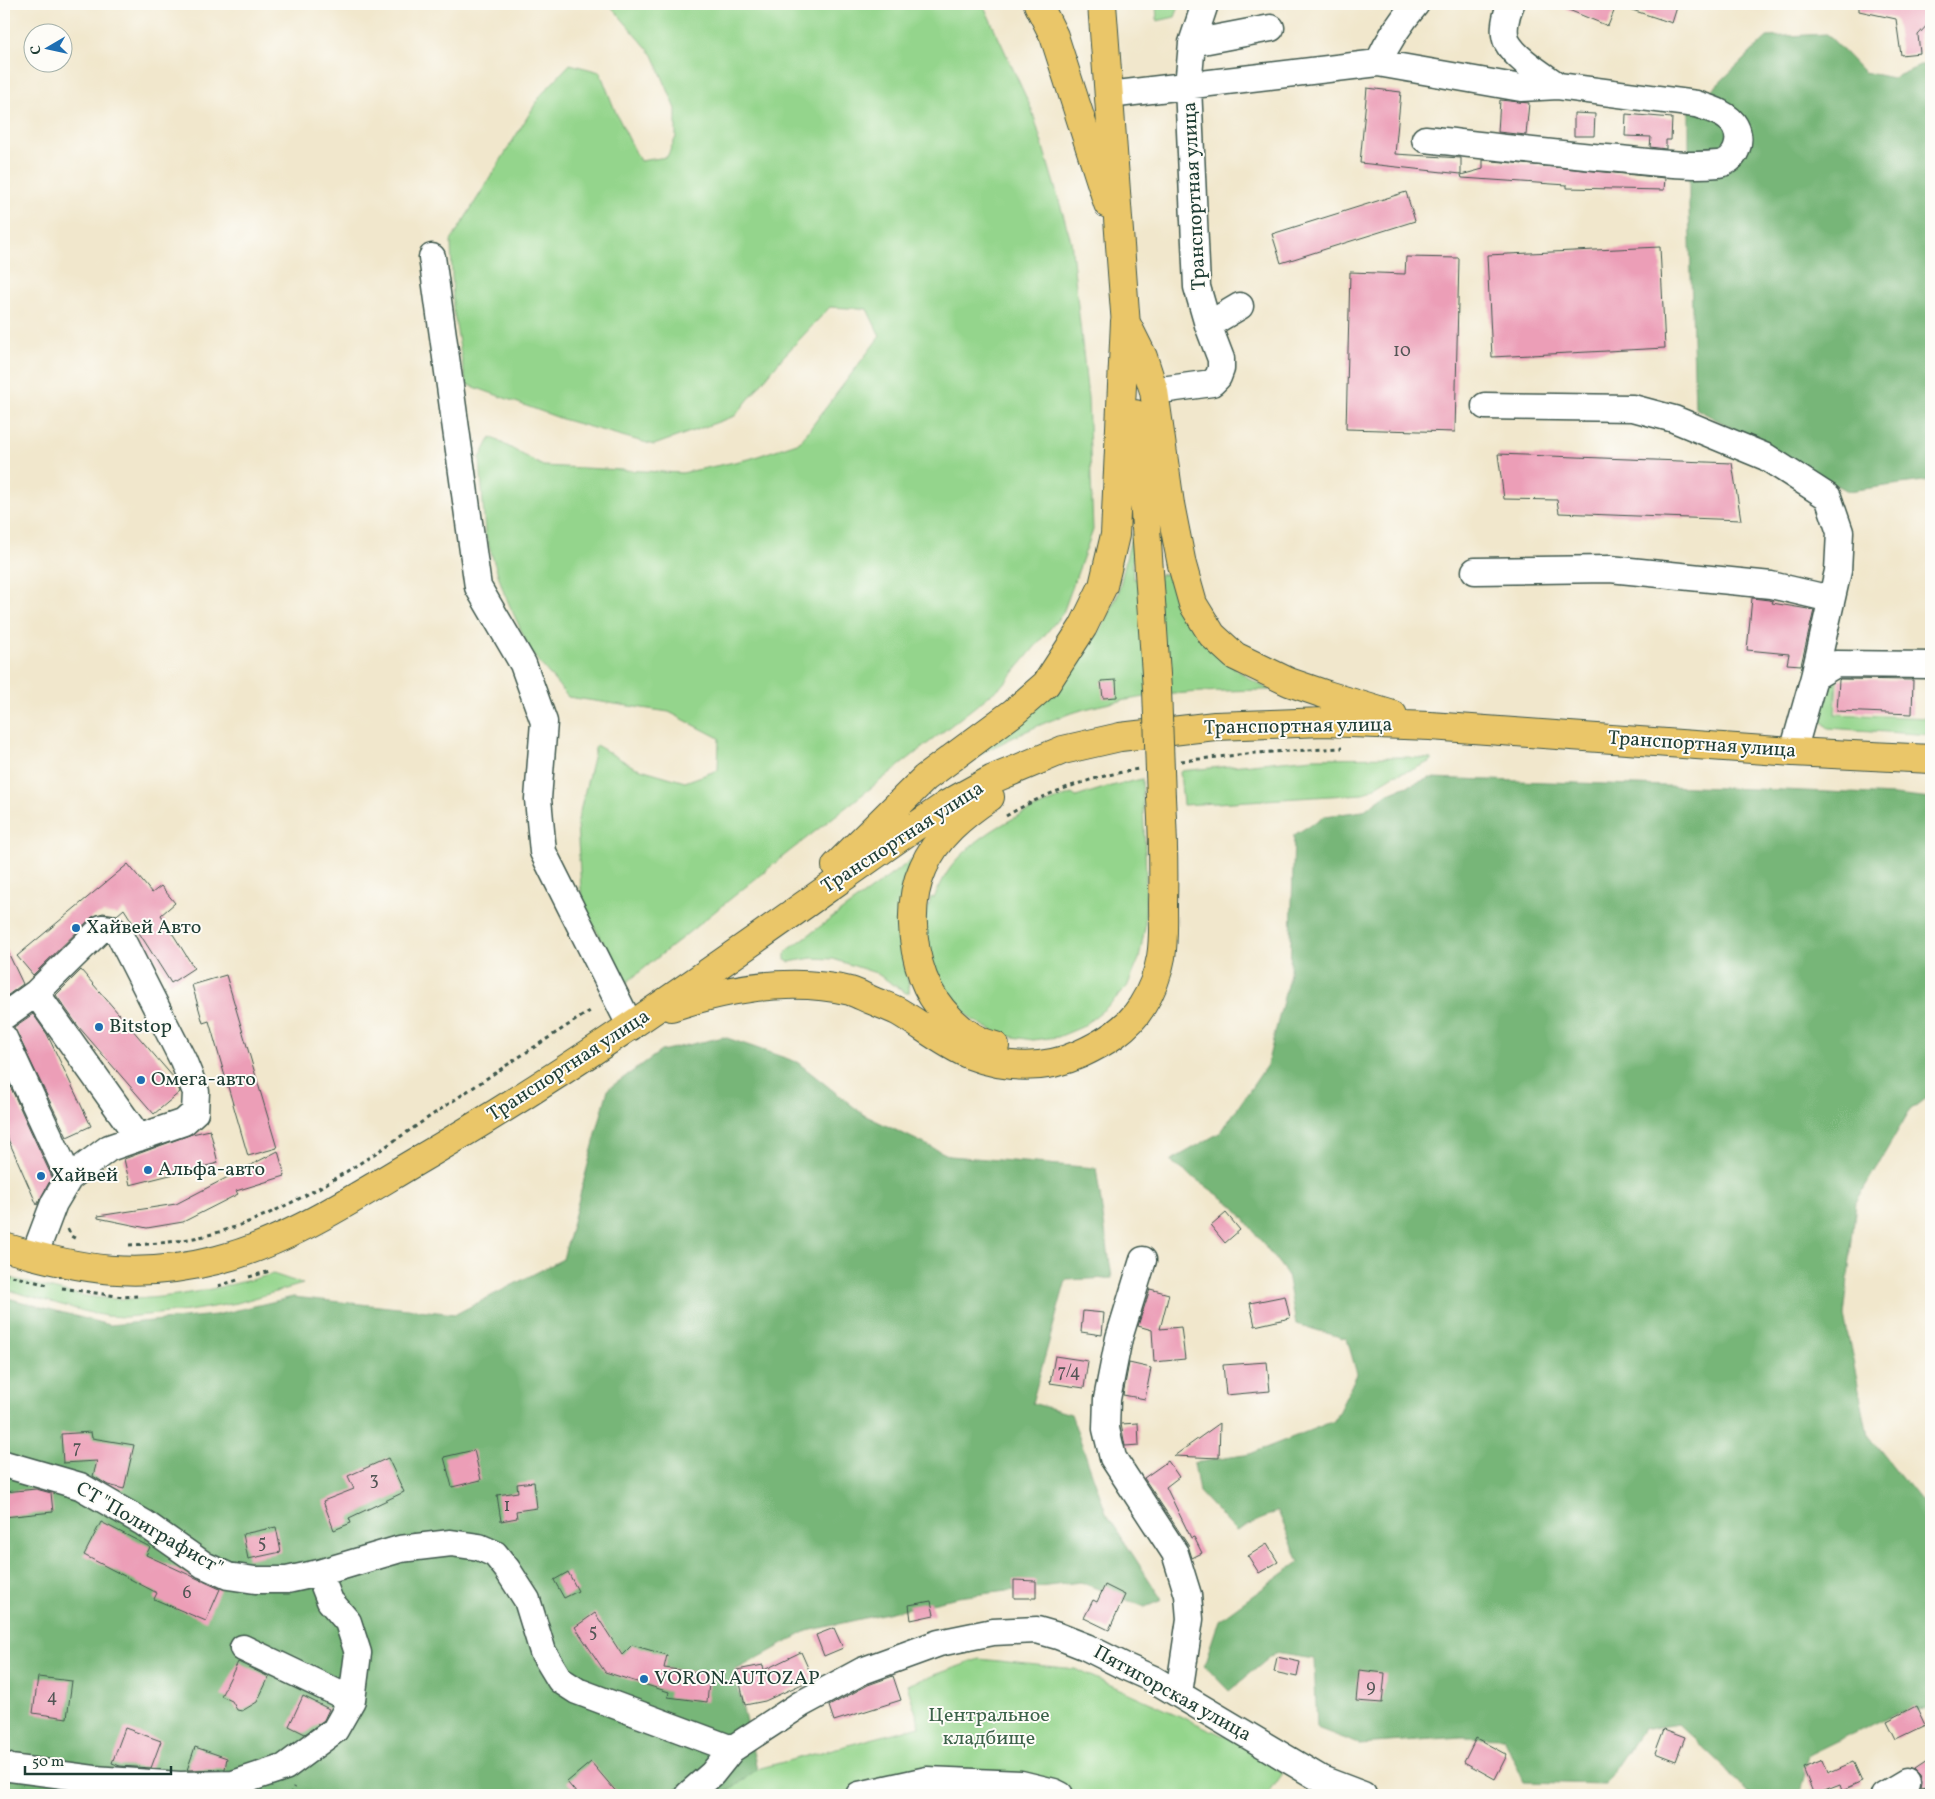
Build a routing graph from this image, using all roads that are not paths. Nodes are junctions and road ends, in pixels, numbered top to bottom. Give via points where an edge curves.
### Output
1 (1038, 4) edge
2 (1102, 4) edge
3 (1205, 4) edge
4 (1416, 4) edge
5 (1512, 4) edge
6 (1271, 28) dead end
7 (1192, 43) junction
8 (1378, 63) junction
9 (1188, 86) junction
10 (1558, 86) junction
11 (1109, 95) junction
12 (1425, 138) dead end
13 (1120, 238) junction
14 (432, 257) dead end
15 (1240, 306) dead end
16 (1125, 321) junction
17 (1208, 326) junction
18 (1154, 391) junction
19 (1484, 406) dead end
20 (1475, 571) dead end
21 (1831, 599) junction
22 (1931, 665) edge
23 (1814, 678) junction
24 (1430, 726) junction
25 (1063, 750) junction
26 (1793, 752) junction
27 (1931, 760) edge
28 (780, 920) junction
29 (36, 993) junction
30 (4, 1016) edge
31 (640, 1021) junction
32 (4, 1038) edge
33 (1105, 1042) junction
34 (139, 1138) junction
35 (69, 1178) junction
36 (4, 1247) edge
37 (34, 1256) junction
38 (1143, 1260) dead end
39 (4, 1464) edge
40 (319, 1573) junction
41 (243, 1648) dead end
42 (1179, 1693) junction
43 (352, 1700) junction
44 (732, 1749) junction
45 (4, 1765) edge
46 (1906, 1782) dead end
47 (688, 1795) edge
48 (859, 1795) edge
49 (1060, 1795) edge
50 (1363, 1795) edge
51 (1884, 1795) edge

1 - 13 main road via 1054,36
2 - 11 main road
3 - 7 street
4 - 8 street via 1401,22
5 - 10 street via 1505,26 1507,41 1521,58
6 - 7 street
7 - 9 street
8 - 9 street, Транспортная улица
8 - 10 street, Транспортная улица via 1514,87
9 - 11 street
9 - 17 street, Транспортная улица via 1198,287
10 - 12 street, Транспортная улица via 1696,104 1712,109 1735,125 1738,140 1735,155 1727,162 1717,164 1670,164
11 - 13 main road
13 - 16 main road
14 - 31 street via 478,587 523,664 544,722 538,799 543,852
15 - 17 street
16 - 18 main road via 1143,356
16 - 28 main road via 1116,535 1103,586 1083,627 1046,684 925,778
16 - 33 main road, bridge via 1145,513 1157,689 1164,881 1161,957 1154,983 1142,1007 1128,1024
17 - 18 street, Транспортная улица via 1221,359 1218,377 1204,385
18 - 24 main road via 1182,565 1193,604 1212,635 1235,656 1290,682
19 - 21 street via 1633,408 1674,419 1766,457 1828,497 1840,532 1838,571
20 - 21 street via 1610,569 1771,585
21 - 23 street
22 - 23 street via 1836,664
23 - 26 street
24 - 25 main road, Транспортная улица via 1324,722 1215,726 1120,736
24 - 26 main road, Транспортная улица
25 - 28 main road, Транспортная улица via 993,779 946,805
25 - 33 main road via 978,805 951,827 936,845 915,890 915,945 923,978 936,1002 966,1033 986,1044 1042,1053 1070,1051
26 - 27 main road, Транспортная улица
28 - 31 main road, Транспортная улица
29 - 30 street
29 - 34 street
29 - 34 street via 102,928 119,934 196,1092 195,1112 184,1122
31 - 33 main road via 706,996 754,987 803,984 851,991 898,1012 946,1043 998,1063 1022,1067 1049,1064
31 - 37 main road, Транспортная улица via 458,1137 264,1244 218,1260 138,1271 67,1265
32 - 35 street
34 - 35 street via 109,1148
35 - 37 street via 54,1204
36 - 37 main road, Транспортная улица
38 - 42 street via 1119,1338 1107,1399 1106,1429 1113,1458 1175,1553 1188,1595 1190,1619
39 - 40 street, СТ "Полиграфист" via 80,1486 204,1565 228,1576 287,1580
40 - 43 street via 330,1600 348,1622 358,1653
40 - 44 street, СТ "Полиграфист" via 400,1549 451,1543 479,1547 495,1554 526,1600 543,1652 560,1680 576,1691
41 - 43 street
42 - 44 street, Пятигорская улица via 1058,1636 1037,1630 993,1632 939,1643 862,1671 801,1704
42 - 50 street, Пятигорская улица via 1321,1779
43 - 45 street via 335,1730 286,1767 233,1784 180,1785 94,1779
44 - 47 street, Пятигорская улица via 712,1774
46 - 51 street
48 - 49 street via 927,1780 1021,1784

